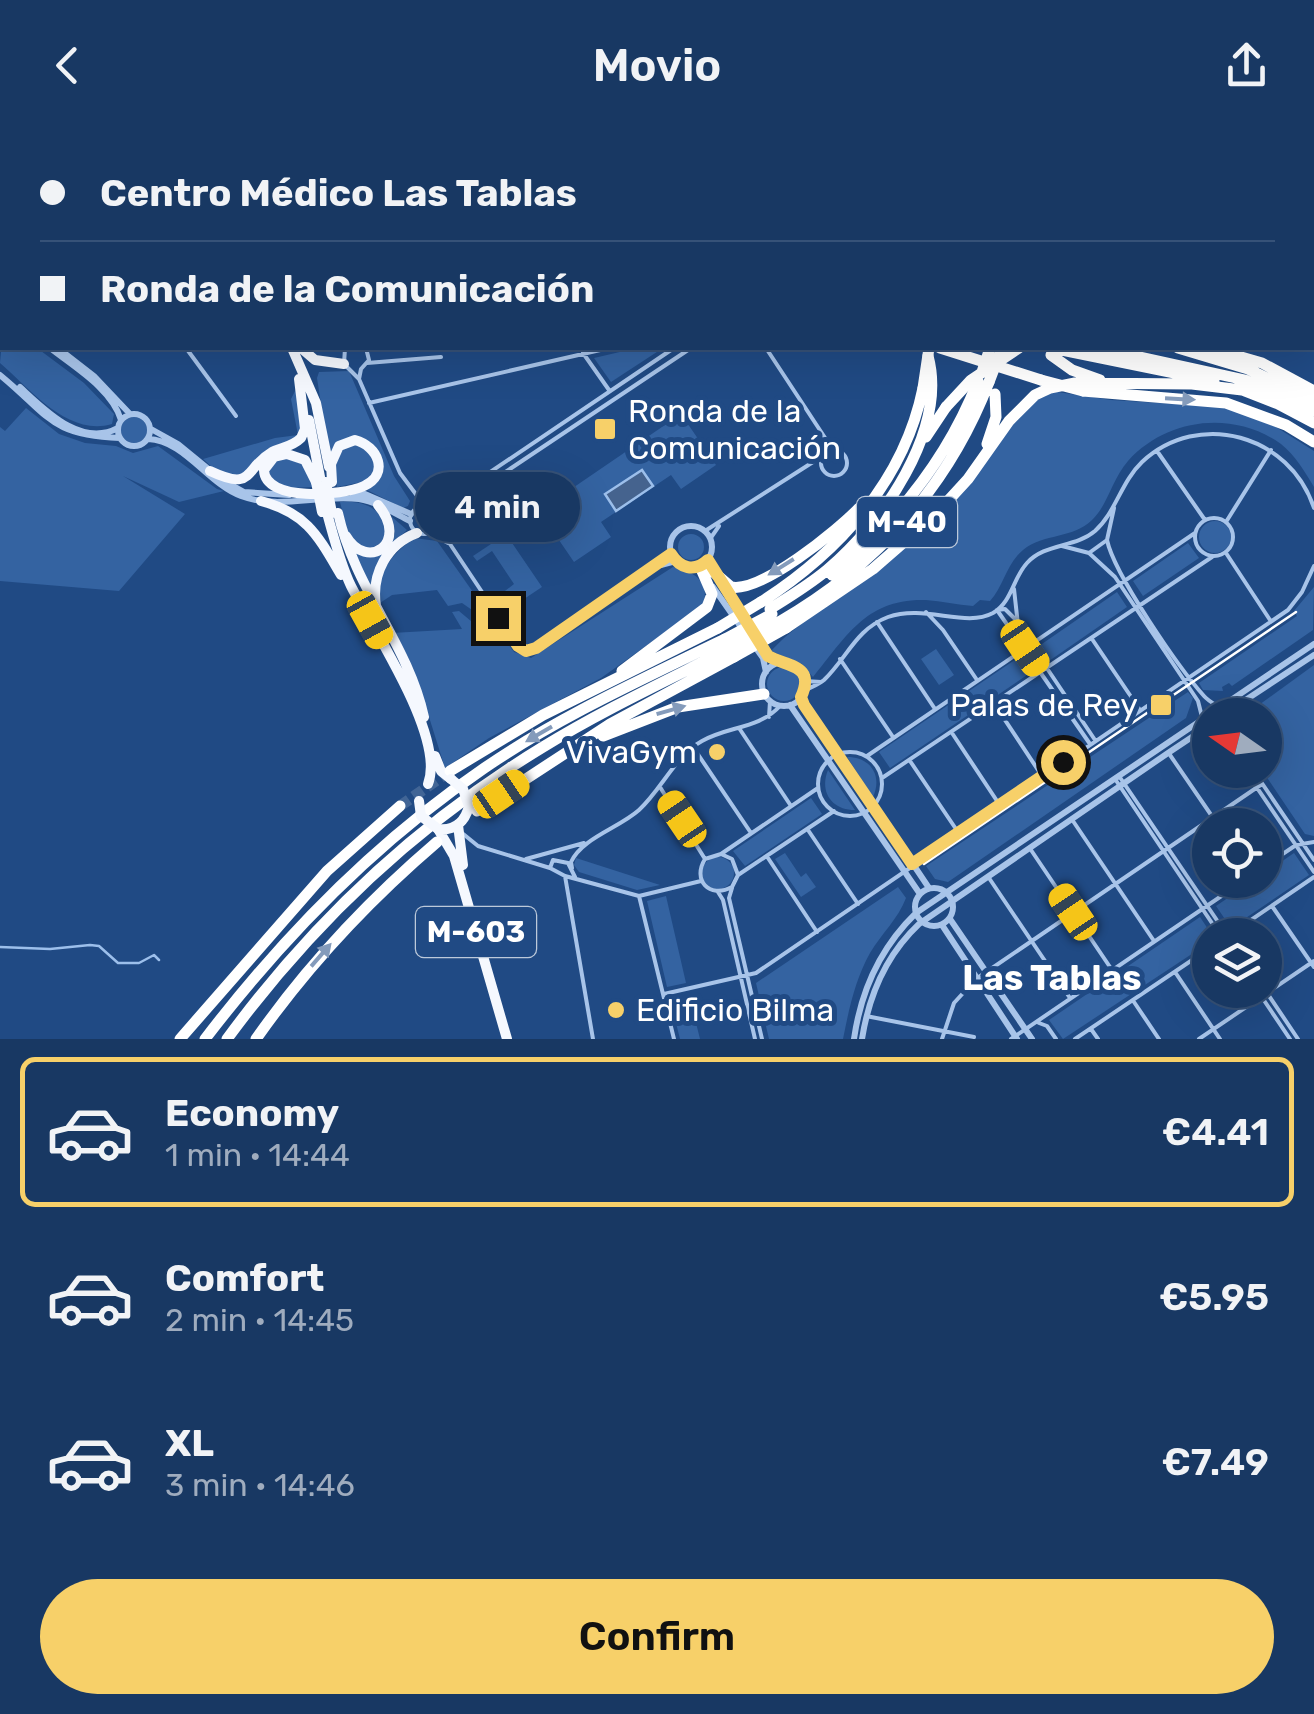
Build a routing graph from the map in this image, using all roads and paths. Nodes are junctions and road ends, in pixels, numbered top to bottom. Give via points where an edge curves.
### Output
1 (52, 350) edge
2 (61, 350) edge
3 (187, 350) edge
4 (291, 350) edge
5 (303, 350) edge
6 (367, 350) edge
7 (599, 350) edge
8 (671, 350) edge
9 (688, 350) edge
10 (767, 350) edge
11 (927, 350) edge
12 (927, 350) edge
13 (946, 350) edge
14 (990, 350) edge
15 (1001, 350) edge
16 (1015, 350) edge
17 (1108, 350) edge
18 (1184, 350) edge
19 (1217, 350) edge
20 (1052, 351) edge
21 (583, 353) junction
22 (369, 355) junction
23 (441, 356) dead end
24 (344, 360) edge
25 (376, 361) junction
26 (322, 363) junction
27 (368, 363) junction
28 (361, 369) junction
29 (0, 372) edge
30 (301, 376) junction
31 (359, 380) junction
32 (988, 386) junction
33 (1128, 386) junction
34 (1242, 390) junction
35 (609, 391) junction
36 (1314, 391) edge
37 (1314, 402) edge
38 (316, 403) junction
39 (369, 404) junction
40 (1314, 411) edge
41 (130, 414) junction
42 (236, 416) dead end
43 (120, 424) junction
44 (1314, 424) edge
45 (151, 428) junction
46 (120, 438) junction
47 (148, 439) junction
48 (828, 441) junction
49 (1314, 444) edge
50 (832, 450) junction
51 (1271, 450) junction
52 (1156, 451) junction
53 (901, 454) junction
54 (824, 455) junction
55 (804, 466) junction
56 (910, 466) junction
57 (822, 468) junction
58 (210, 471) junction
59 (323, 484) junction
60 (413, 493) junction
61 (261, 500) junction
62 (1116, 500) junction
63 (378, 506) junction
64 (424, 506) junction
65 (1314, 508) edge
66 (434, 510) junction
67 (330, 513) junction
68 (412, 514) junction
69 (438, 517) junction
70 (1204, 520) junction
71 (1226, 522) junction
72 (721, 523) junction
73 (438, 526) junction
74 (704, 531) junction
75 (417, 533) junction
76 (430, 533) junction
77 (1196, 533) junction
78 (1089, 535) junction
79 (908, 538) junction
80 (710, 539) junction
81 (1107, 540) junction
82 (449, 543) junction
83 (1059, 546) junction
84 (1089, 553) junction
85 (1226, 553) junction
86 (671, 554) junction
87 (1212, 556) junction
88 (676, 562) junction
89 (1314, 566) edge
90 (656, 567) junction
91 (704, 567) junction
92 (1017, 574) junction
93 (342, 576) junction
94 (1122, 582) junction
95 (1138, 606) junction
96 (997, 610) junction
97 (923, 611) junction
98 (774, 615) junction
99 (954, 616) junction
100 (380, 617) junction
101 (1271, 621) junction
102 (877, 622) junction
103 (1018, 624) junction
104 (944, 630) junction
105 (1092, 640) junction
106 (726, 641) junction
107 (1314, 644) edge
108 (1028, 646) junction
109 (388, 652) junction
110 (1314, 655) edge
111 (840, 659) junction
112 (1176, 662) junction
113 (780, 663) junction
114 (1044, 670) junction
115 (766, 672) junction
116 (1190, 676) junction
117 (805, 680) junction
118 (977, 680) junction
119 (1184, 680) junction
120 (821, 682) junction
121 (803, 694) junction
122 (578, 698) junction
123 (767, 698) junction
124 (1196, 698) edge
125 (1205, 698) edge
126 (1235, 698) edge
127 (1249, 698) edge
128 (994, 705) junction
129 (780, 706) junction
130 (790, 706) junction
131 (935, 709) junction
132 (1140, 710) junction
133 (769, 717) junction
134 (425, 718) junction
135 (1192, 726) edge
136 (739, 728) junction
137 (952, 733) junction
138 (893, 737) junction
139 (1192, 741) edge
140 (1092, 742) junction
141 (692, 747) junction
142 (1168, 752) junction
143 (838, 755) junction
144 (867, 756) junction
145 (828, 760) junction
146 (550, 761) junction
147 (910, 761) junction
148 (450, 775) junction
149 (1042, 776) junction
150 (882, 778) junction
151 (1119, 781) junction
152 (428, 784) junction
153 (660, 787) junction
154 (818, 788) junction
155 (1257, 788) edge
156 (1261, 788) edge
157 (1000, 805) junction
158 (400, 806) tunnel mouth
159 (791, 806) junction
160 (873, 806) junction
161 (473, 808) junction
162 (1206, 808) edge
163 (1228, 808) edge
164 (834, 812) junction
165 (864, 812) junction
166 (1071, 819) junction
167 (460, 829) junction
168 (808, 830) junction
169 (1192, 832) edge
170 (958, 833) junction
171 (751, 834) junction
172 (438, 835) junction
173 (594, 840) junction
174 (1314, 842) edge
175 (1299, 844) junction
176 (478, 846) junction
177 (1029, 847) junction
178 (564, 848) junction
179 (1165, 850) junction
180 (722, 854) junction
181 (1282, 855) edge
182 (768, 858) junction
183 (705, 859) junction
184 (525, 860) junction
185 (553, 860) junction
186 (1314, 860) edge
187 (912, 864) junction
188 (550, 868) junction
189 (572, 868) junction
190 (904, 872) junction
191 (738, 875) junction
192 (1314, 875) edge
193 (466, 876) junction
194 (565, 876) junction
195 (575, 876) junction
196 (988, 876) junction
197 (701, 881) junction
198 (1115, 884) junction
199 (359, 886) junction
200 (732, 887) junction
201 (929, 888) junction
202 (718, 892) junction
203 (946, 892) junction
204 (920, 894) junction
205 (639, 896) junction
206 (1218, 898) edge
207 (952, 899) junction
208 (858, 904) junction
209 (1272, 906) junction
210 (1204, 907) junction
211 (1073, 912) junction
212 (916, 914) junction
213 (1210, 918) edge
214 (1213, 918) edge
215 (1254, 918) edge
216 (950, 919) junction
217 (922, 922) junction
218 (942, 925) junction
219 (298, 930) junction
220 (817, 932) junction
221 (1032, 941) junction
222 (1154, 941) junction
223 (1192, 960) edge
224 (1313, 964) edge
225 (1112, 970) junction
226 (984, 972) junction
227 (1175, 972) junction
228 (744, 976) junction
229 (976, 979) junction
230 (1282, 982) edge
231 (664, 994) junction
232 (1070, 998) junction
233 (1133, 1000) junction
234 (1243, 1008) edge
235 (1272, 1008) edge
236 (1275, 1008) edge
237 (866, 1016) junction
238 (1039, 1023) junction
239 (1024, 1028) junction
240 (1091, 1029) junction
241 (1214, 1029) junction
242 (944, 1031) junction
243 (258, 1037) edge
244 (863, 1037) edge
245 (974, 1037) edge
246 (1014, 1038) edge
247 (183, 1039) edge
248 (205, 1039) edge
249 (214, 1039) edge
250 (227, 1039) edge
251 (236, 1039) edge
252 (509, 1039) edge
253 (593, 1039) edge
254 (674, 1039) edge
255 (758, 1039) edge
256 (854, 1039) edge
257 (942, 1039) edge
258 (1032, 1039) edge
259 (1056, 1039) edge
260 (1076, 1039) edge
261 (1098, 1039) edge
262 (1159, 1039) edge
263 (1199, 1039) edge
264 (1220, 1039) edge
265 (1290, 1039) edge
266 (1298, 1039) edge

1 - 43 street via 100,389 118,410
2 - 41 street
3 - 42 street
4 - 30 highway
5 - 26 highway
6 - 22 street
7 - 21 street
8 - 35 street
9 - 69 street
10 - 48 street
11 - 56 highway, bridge via 934,396
12 - 53 highway, bridge via 918,410
13 -> 49 highway, bridge via 1083,391 1226,403
14 - 32 highway, M-40, bridge
15 - 32 highway, M-40, bridge
16 - 56 highway, bridge via 971,380
17 - 40 highway via 1244,380
18 - 37 highway via 1248,370
19 - 36 highway via 1262,363
20 - 33 highway via 1072,370
20 - 34 highway
21 - 35 street
21 - 39 street
22 - 25 street
22 - 27 street
23 - 25 street
24 - 26 highway
24 - 28 street
24 - 31 street
25 - 27 street
26 - 38 highway via 314,373
27 - 28 street
28 - 31 street
29 - 43 street via 66,426 109,433
29 - 46 street via 58,427
30 - 38 highway
30 - 58 highway via 301,438 267,456 247,477 232,480
30 - 59 highway
31 - 39 street
32 - 79 highway via 996,417 987,446
32 - 98 highway, M-40 via 900,513 826,580
33 - 34 highway
33 - 79 highway via 1075,383 1035,395 968,479
34 - 44 highway
35 - 66 street
38 - 59 highway
39 - 60 street
41 - 43 street
41 - 45 street via 144,417
43 - 46 street
45 - 47 street
45 - 58 street
46 - 47 street via 136,447
47 - 61 street via 176,449 223,487
48 - 50 street
48 - 54 street
50 - 54 street
50 - 57 street via 846,457 846,469 831,476
51 - 52 street via 1211,433
51 - 65 street via 1298,475
51 - 71 street
52 - 62 street
52 - 70 street
53 -> 91 highway via 853,514 751,585 728,585
53 - 98 highway via 873,500
54 - 55 street
54 - 57 street
55 - 57 street
55 - 72 street
56 - 98 highway via 855,543
58 - 59 street via 244,492 279,496
59 - 59 highway via 277,490 264,470 274,457 292,454
59 - 59 highway via 339,446 355,440 376,452 372,480 356,488
59 - 67 highway, bridge
59 - 68 street
60 - 64 street
60 - 68 street
61 - 63 street via 356,499
61 - 93 highway via 303,519
62 - 78 street
62 - 81 street
63 - 67 highway via 391,534 373,552 350,544
63 - 68 street
64 - 66 street
64 - 68 street
66 - 69 street
67 - 93 highway
67 - 100 highway
67 - 109 highway via 342,565
67 - 134 highway via 346,562
68 - 75 street
69 - 73 street
70 - 71 street
70 - 77 street
71 - 85 street via 1234,537
72 - 74 street
72 - 80 street
73 - 76 street
73 - 82 street
74 - 80 street
74 - 86 street via 690,526 678,532
75 - 76 street
75 - 100 highway via 404,537 384,560 374,590
76 - 82 street
77 - 87 street via 1197,546
77 - 94 street
78 - 81 street via 1101,533
78 - 83 street
78 - 84 street
79 - 98 highway via 837,596
80 - 91 street
81 - 84 street
81 - 94 street
82 - 90 street via 526,651
83 - 84 street
83 - 92 street via 1030,559
84 - 94 street
85 - 87 street
85 - 101 street
86 - 88 street
86 - 90 street
87 - 95 street
88 - 90 street
88 - 91 street
89 - 101 street via 1298,600
91 - 113 street via 768,656
91 - 115 street
91 - 122 highway via 712,594 707,608
92 - 96 street
92 - 103 street
93 - 109 highway
94 - 95 street
94 - 108 street
95 - 105 street
95 - 112 street
96 - 99 street via 978,618
96 - 103 street
96 - 108 street
97 - 99 street
97 - 102 street
97 - 104 street
98 - 106 highway, M-40, bridge
98 - 106 highway, bridge
99 - 104 street via 944,620
100 - 134 highway
101 - 116 street
102 - 111 street
102 - 131 street
103 - 108 street
104 - 118 street
105 - 114 street
105 - 132 street
106 - 122 highway
106 - 146 highway via 670,689
106 - 199 highway, M-40 via 543,746 463,800
106 -> 219 highway, M-40 via 656,672 484,768 416,818
107 - 126 street
108 - 114 street
108 - 118 street
109 - 152 highway via 424,732 432,766
110 - 127 street
111 - 120 street
111 - 138 street
112 - 116 street
112 - 119 street
113 - 115 street
113 - 117 street via 794,664
114 - 128 street
114 - 140 street
115 - 123 street
116 - 119 street
116 - 125 street
117 - 120 street
117 - 121 street
118 - 131 street
119 - 124 street
119 - 132 street
120 - 121 street
121 - 130 street
121 - 143 street
122 - 148 highway
123 - 129 street
123 - 133 street
146 -> 123 highway via 678,707
128 - 137 street
128 - 149 street
129 - 130 street
129 - 133 street
130 - 145 street
131 - 138 street
132 - 140 street
133 - 136 street
134 - 148 highway via 436,762
135 - 151 street
136 - 141 street
136 - 159 street
137 - 147 street
137 - 157 street
138 - 144 street
139 - 142 street
140 - 149 street
141 - 153 street
141 - 171 street
142 - 151 street
142 - 162 street
143 - 144 street
143 - 145 street
143 - 160 street
144 - 150 street
145 - 154 street
145 - 165 street
146 - 161 highway
147 - 150 street
147 - 170 street
148 - 152 highway
148 - 161 highway, bridge
149 - 157 street
150 - 160 street
151 - 166 street
151 - 179 street
151 - 203 street
152 - 172 highway, M-603, bridge via 419,801 421,816
153 - 173 street via 637,812
153 - 183 street
154 - 159 street
154 - 164 street
155 - 163 street
156 - 175 street
157 - 170 street
158 - 247 highway via 327,871
159 - 171 street
160 - 165 street
160 - 187 street
161 - 167 highway
164 - 165 street
164 - 168 street
165 - 190 street
166 - 177 street
166 - 198 street
167 - 172 highway
167 - 176 street
167 - 193 highway, M-603
168 - 182 street
168 - 208 street
169 - 179 street
170 - 187 street
171 - 180 street
243 -> 172 highway via 327,948
172 - 252 highway, M-603 via 452,850
173 - 178 street
173 - 189 street via 574,854
174 - 175 street
175 - 181 street
175 - 186 street
175 - 192 street
176 - 184 street
176 - 193 street via 466,853
177 - 196 street
177 - 211 street
178 - 184 street
178 - 185 street
179 - 198 street
179 - 210 street
180 - 183 street
180 - 191 street via 736,864
182 - 191 street
182 - 220 street
183 - 197 street
184 - 188 street
185 - 188 street
185 - 189 street
187 - 190 street
187 - 201 street
188 - 194 street
189 - 195 street
190 - 204 street
190 - 208 street
191 - 200 street
192 - 209 street
193 - 252 highway, M-603
194 - 195 street
194 - 253 street
195 - 205 street
196 - 207 street
196 - 221 street
197 - 202 street
197 - 205 street
198 - 211 street
198 - 222 street
199 - 250 highway, M-40 via 285,963
199 - 251 highway
200 - 202 street
200 - 228 street
201 - 203 street
201 - 204 street
202 - 228 street
203 - 207 street
203 - 212 street
204 - 212 street
205 - 231 street
206 - 210 street
207 - 216 street
207 - 217 street
208 - 220 street
209 - 215 street
209 - 224 street
210 - 213 street
210 - 214 street
210 - 222 street
211 - 221 street
211 - 225 street
212 - 217 street
212 - 256 street via 874,968
216 - 218 street
216 - 226 street
217 - 218 street
217 - 237 street via 882,972
218 - 229 street
219 - 248 highway
219 - 249 highway, M-40
220 - 228 street
221 - 226 street
221 - 232 street
222 - 225 street
223 - 227 street
224 - 230 street
225 - 232 street
226 - 229 street
226 - 239 street
227 - 233 street
227 - 241 street
228 - 231 street
228 - 255 street
229 - 242 street via 954,1003
229 - 246 street
231 - 254 street
232 - 238 street
233 - 240 street
233 - 262 street
234 - 241 street
235 - 265 street
236 - 266 street
237 - 242 street
237 - 244 street
238 - 239 street
238 - 259 street
239 - 246 street
239 - 258 street
240 - 260 street
240 - 261 street
241 - 263 street
241 - 264 street
242 - 245 street
242 - 257 street

